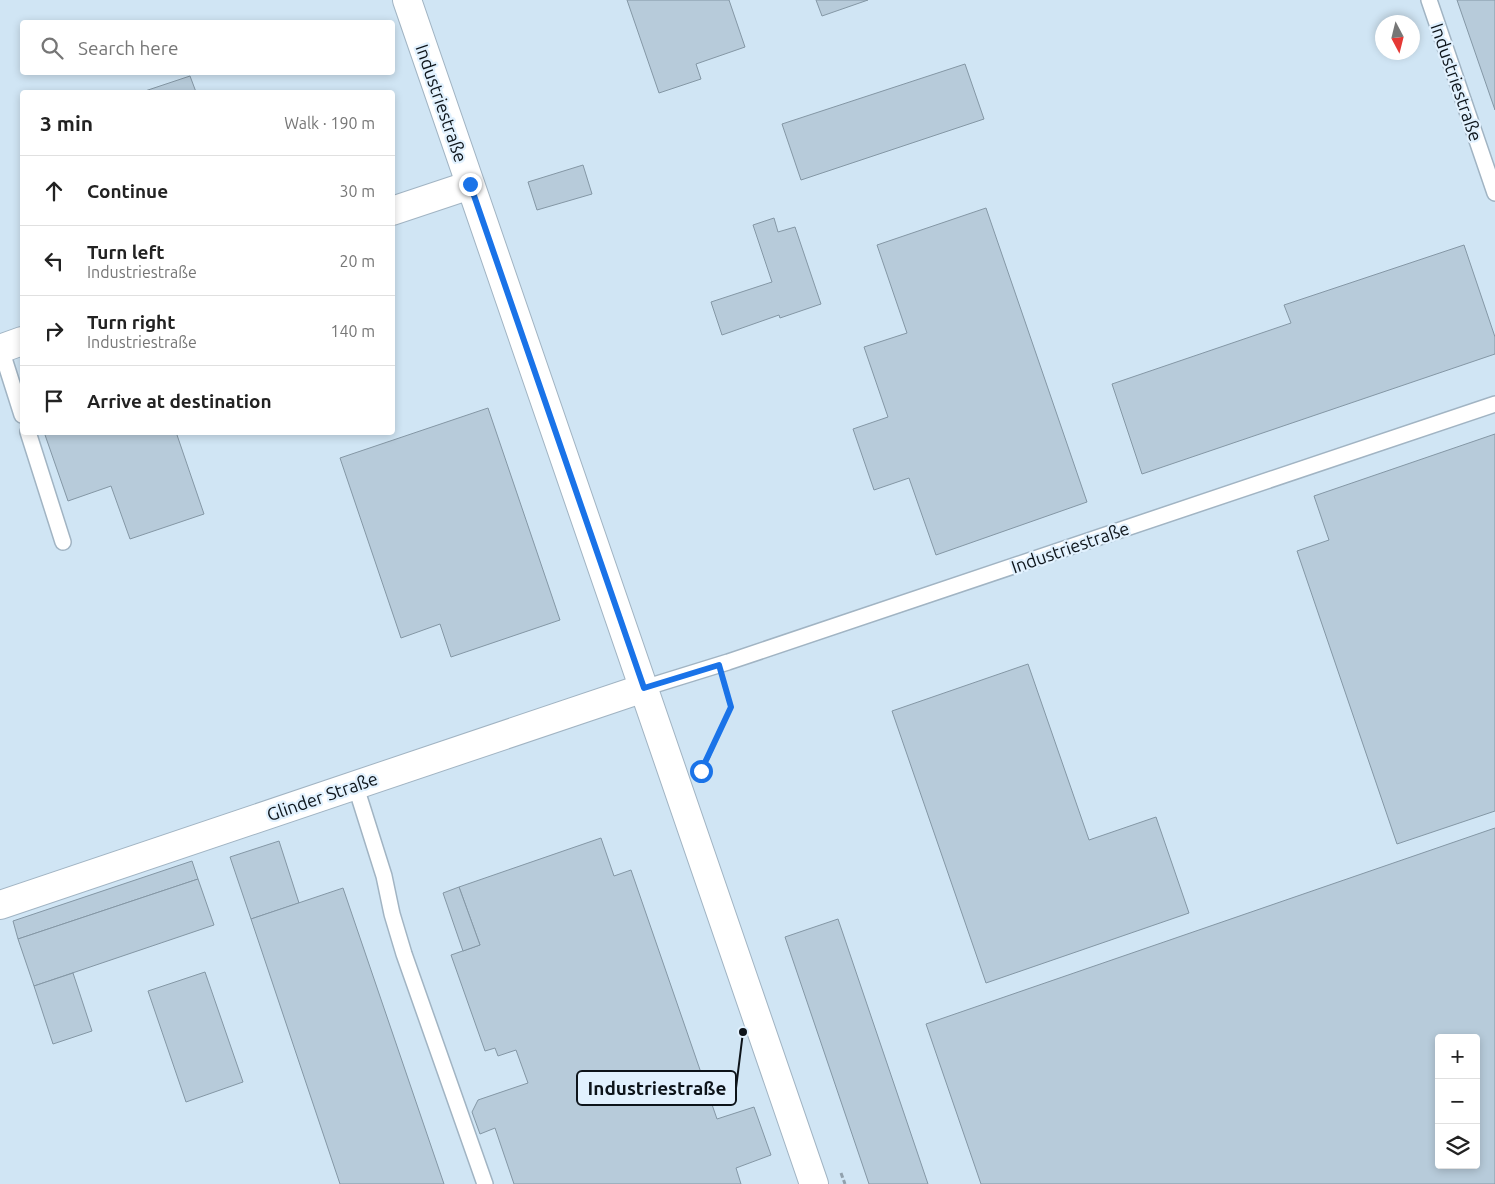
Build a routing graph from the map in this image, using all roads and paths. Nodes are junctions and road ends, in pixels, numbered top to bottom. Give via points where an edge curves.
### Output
1 (407, 0) edge
2 (1429, 0) edge
3 (470, 184) junction
4 (1495, 193) edge
5 (395, 210) edge
6 (8, 346) edge
7 (1495, 404) edge
8 (20, 405) edge
9 (29, 435) edge
10 (63, 542) dead end
11 (719, 665) junction
12 (644, 688) junction
13 (705, 780) dead end
14 (355, 784) junction
15 (0, 905) edge
16 (838, 1165) dead end
17 (485, 1184) edge
18 (814, 1184) edge
19 (845, 1184) edge

1 - 3 street, Industriestraße
2 - 4 lane, Industriestraße
3 - 5 street
3 - 12 street, Industriestraße
6 - 8 lane
7 - 11 lane, Industriestraße
9 - 10 lane
11 - 12 lane, Industriestraße
11 - 13 path via 731,707 701,771
12 - 14 street, Glinder Straße
12 - 18 street, Industriestraße
14 - 15 street, Glinder Straße
14 - 17 lane via 404,954
16 - 19 path

